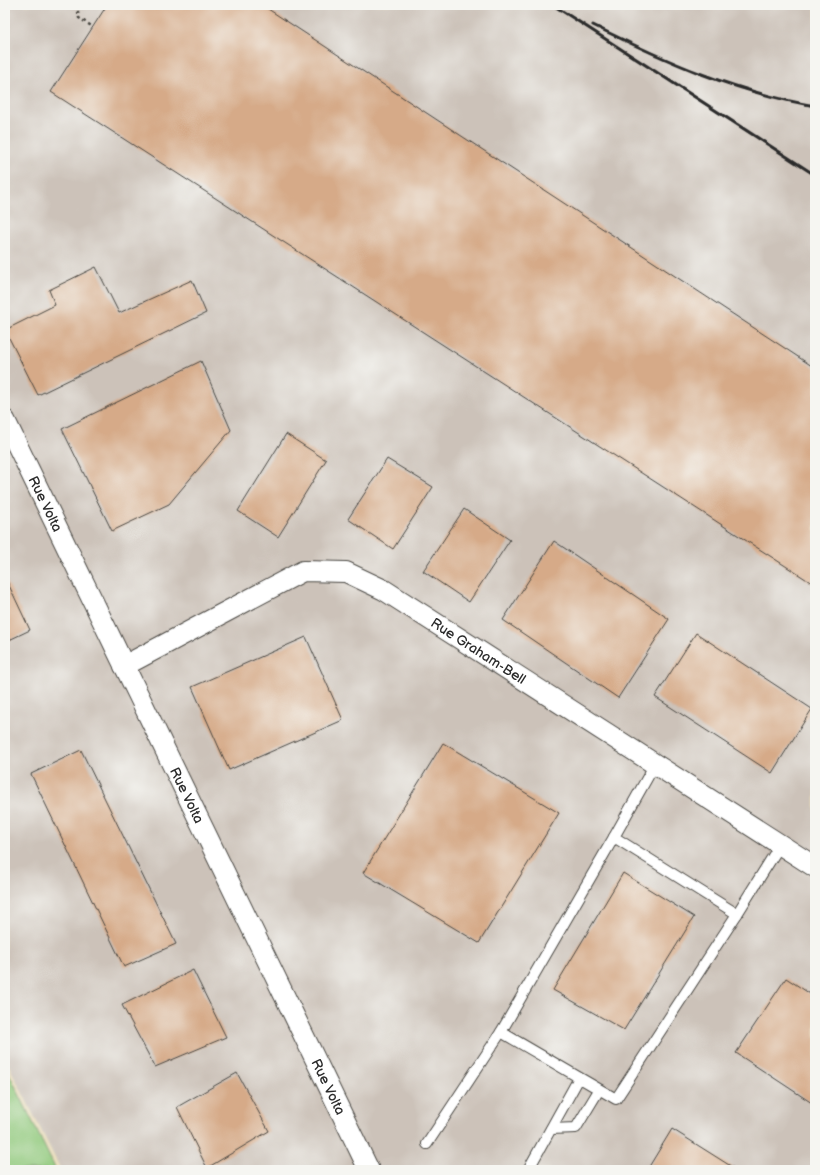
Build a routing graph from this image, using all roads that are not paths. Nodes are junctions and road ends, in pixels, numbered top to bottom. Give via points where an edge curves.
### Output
1 (5, 420) edge
2 (124, 666) junction
3 (654, 764) junction
4 (614, 837) junction
5 (780, 844) junction
6 (815, 867) edge
7 (737, 914) junction
8 (501, 1032) junction
9 (580, 1078) junction
10 (599, 1090) junction
11 (551, 1129) junction
12 (427, 1144) dead end
13 (369, 1170) edge
14 (528, 1170) edge

1 - 2 street, Rue Volta
2 - 3 street, Rue Graham-Bell via 303,571 346,572 384,590
2 - 13 street, Rue Volta
3 - 4 lane
3 - 5 street, Rue Graham-Bell
4 - 7 lane
4 - 8 lane
5 - 6 street, Rue Graham-Bell
5 - 7 lane
7 - 10 lane via 616,1100
8 - 9 lane
8 - 12 lane
9 - 10 lane
9 - 11 lane
10 - 11 lane via 576,1128
11 - 14 lane

